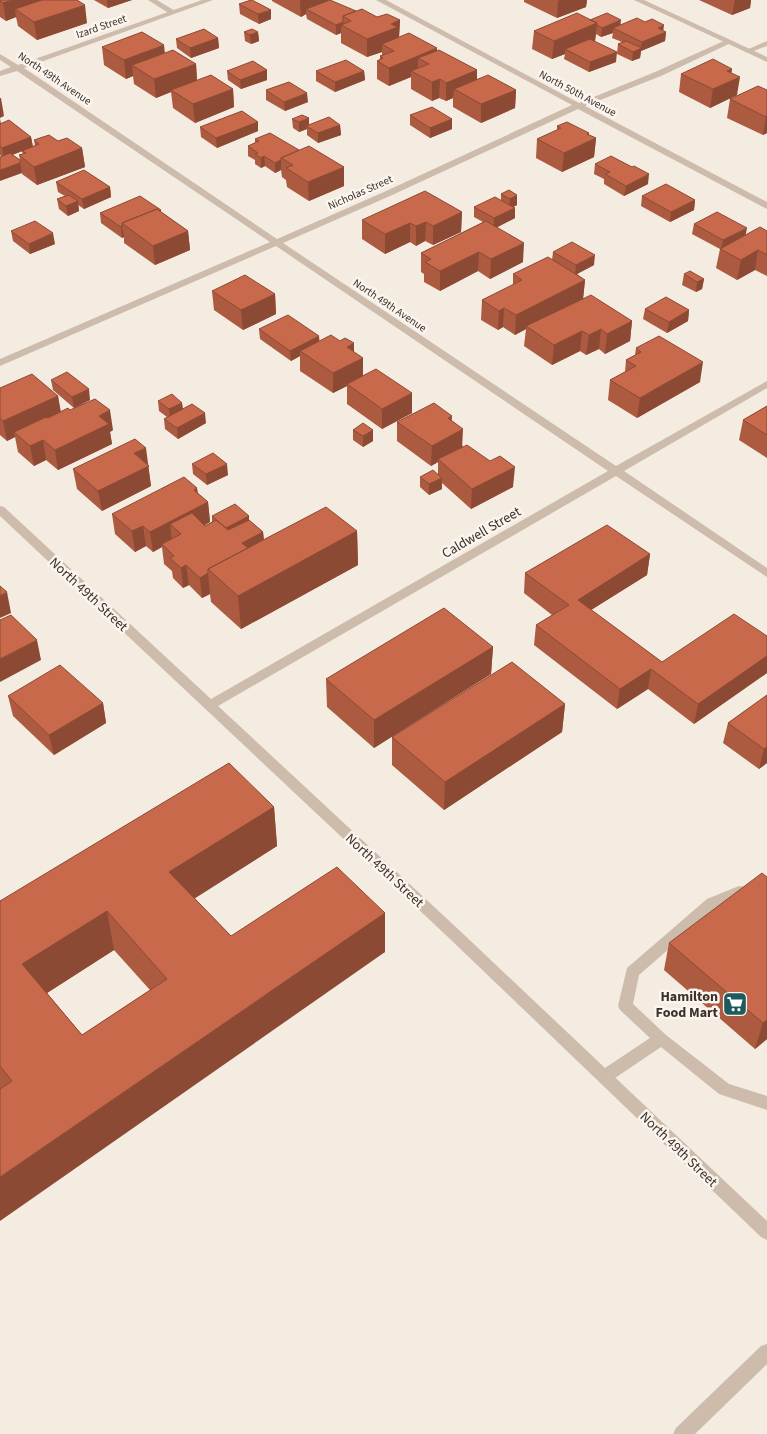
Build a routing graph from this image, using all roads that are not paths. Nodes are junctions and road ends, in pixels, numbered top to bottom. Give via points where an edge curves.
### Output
1 (152, 0) edge
2 (208, 0) edge
3 (380, 0) edge
4 (638, 0) edge
5 (173, 12) junction
6 (729, 42) junction
7 (767, 43) edge
8 (748, 51) junction
9 (0, 56) edge
10 (767, 60) edge
11 (17, 67) junction
12 (0, 74) edge
13 (578, 106) junction
14 (767, 206) edge
15 (275, 243) junction
16 (0, 363) edge
17 (767, 384) edge
18 (615, 472) junction
19 (0, 510) edge
20 (767, 573) edge
21 (209, 706) junction
22 (767, 899) edge
23 (661, 1039) junction
24 (604, 1077) junction
25 (767, 1102) edge
26 (767, 1232) edge
27 (767, 1352) edge
28 (682, 1434) edge

1 - 5 street
2 - 5 street, Izard Street
3 - 13 street, North 50th Avenue
4 - 6 street
5 - 11 street, Izard Street
6 - 8 street
6 - 13 street, Nicholas Street
7 - 8 street
8 - 10 street
9 - 11 street, North 49th Avenue
11 - 12 street, Izard Street
11 - 15 street, North 49th Avenue
13 - 14 street, North 50th Avenue
13 - 15 street, Nicholas Street
15 - 16 street, Nicholas Street
15 - 18 street, North 49th Avenue
17 - 18 street, Caldwell Street
18 - 20 street, North 49th Avenue
18 - 21 street, Caldwell Street
19 - 21 street, North 49th Street
21 - 24 street, North 49th Street
22 - 23 street via 759,894 739,891 712,902 632,972 625,1006
23 - 24 street
23 - 25 street via 724,1089
24 - 26 street, North 49th Street
27 - 28 street

